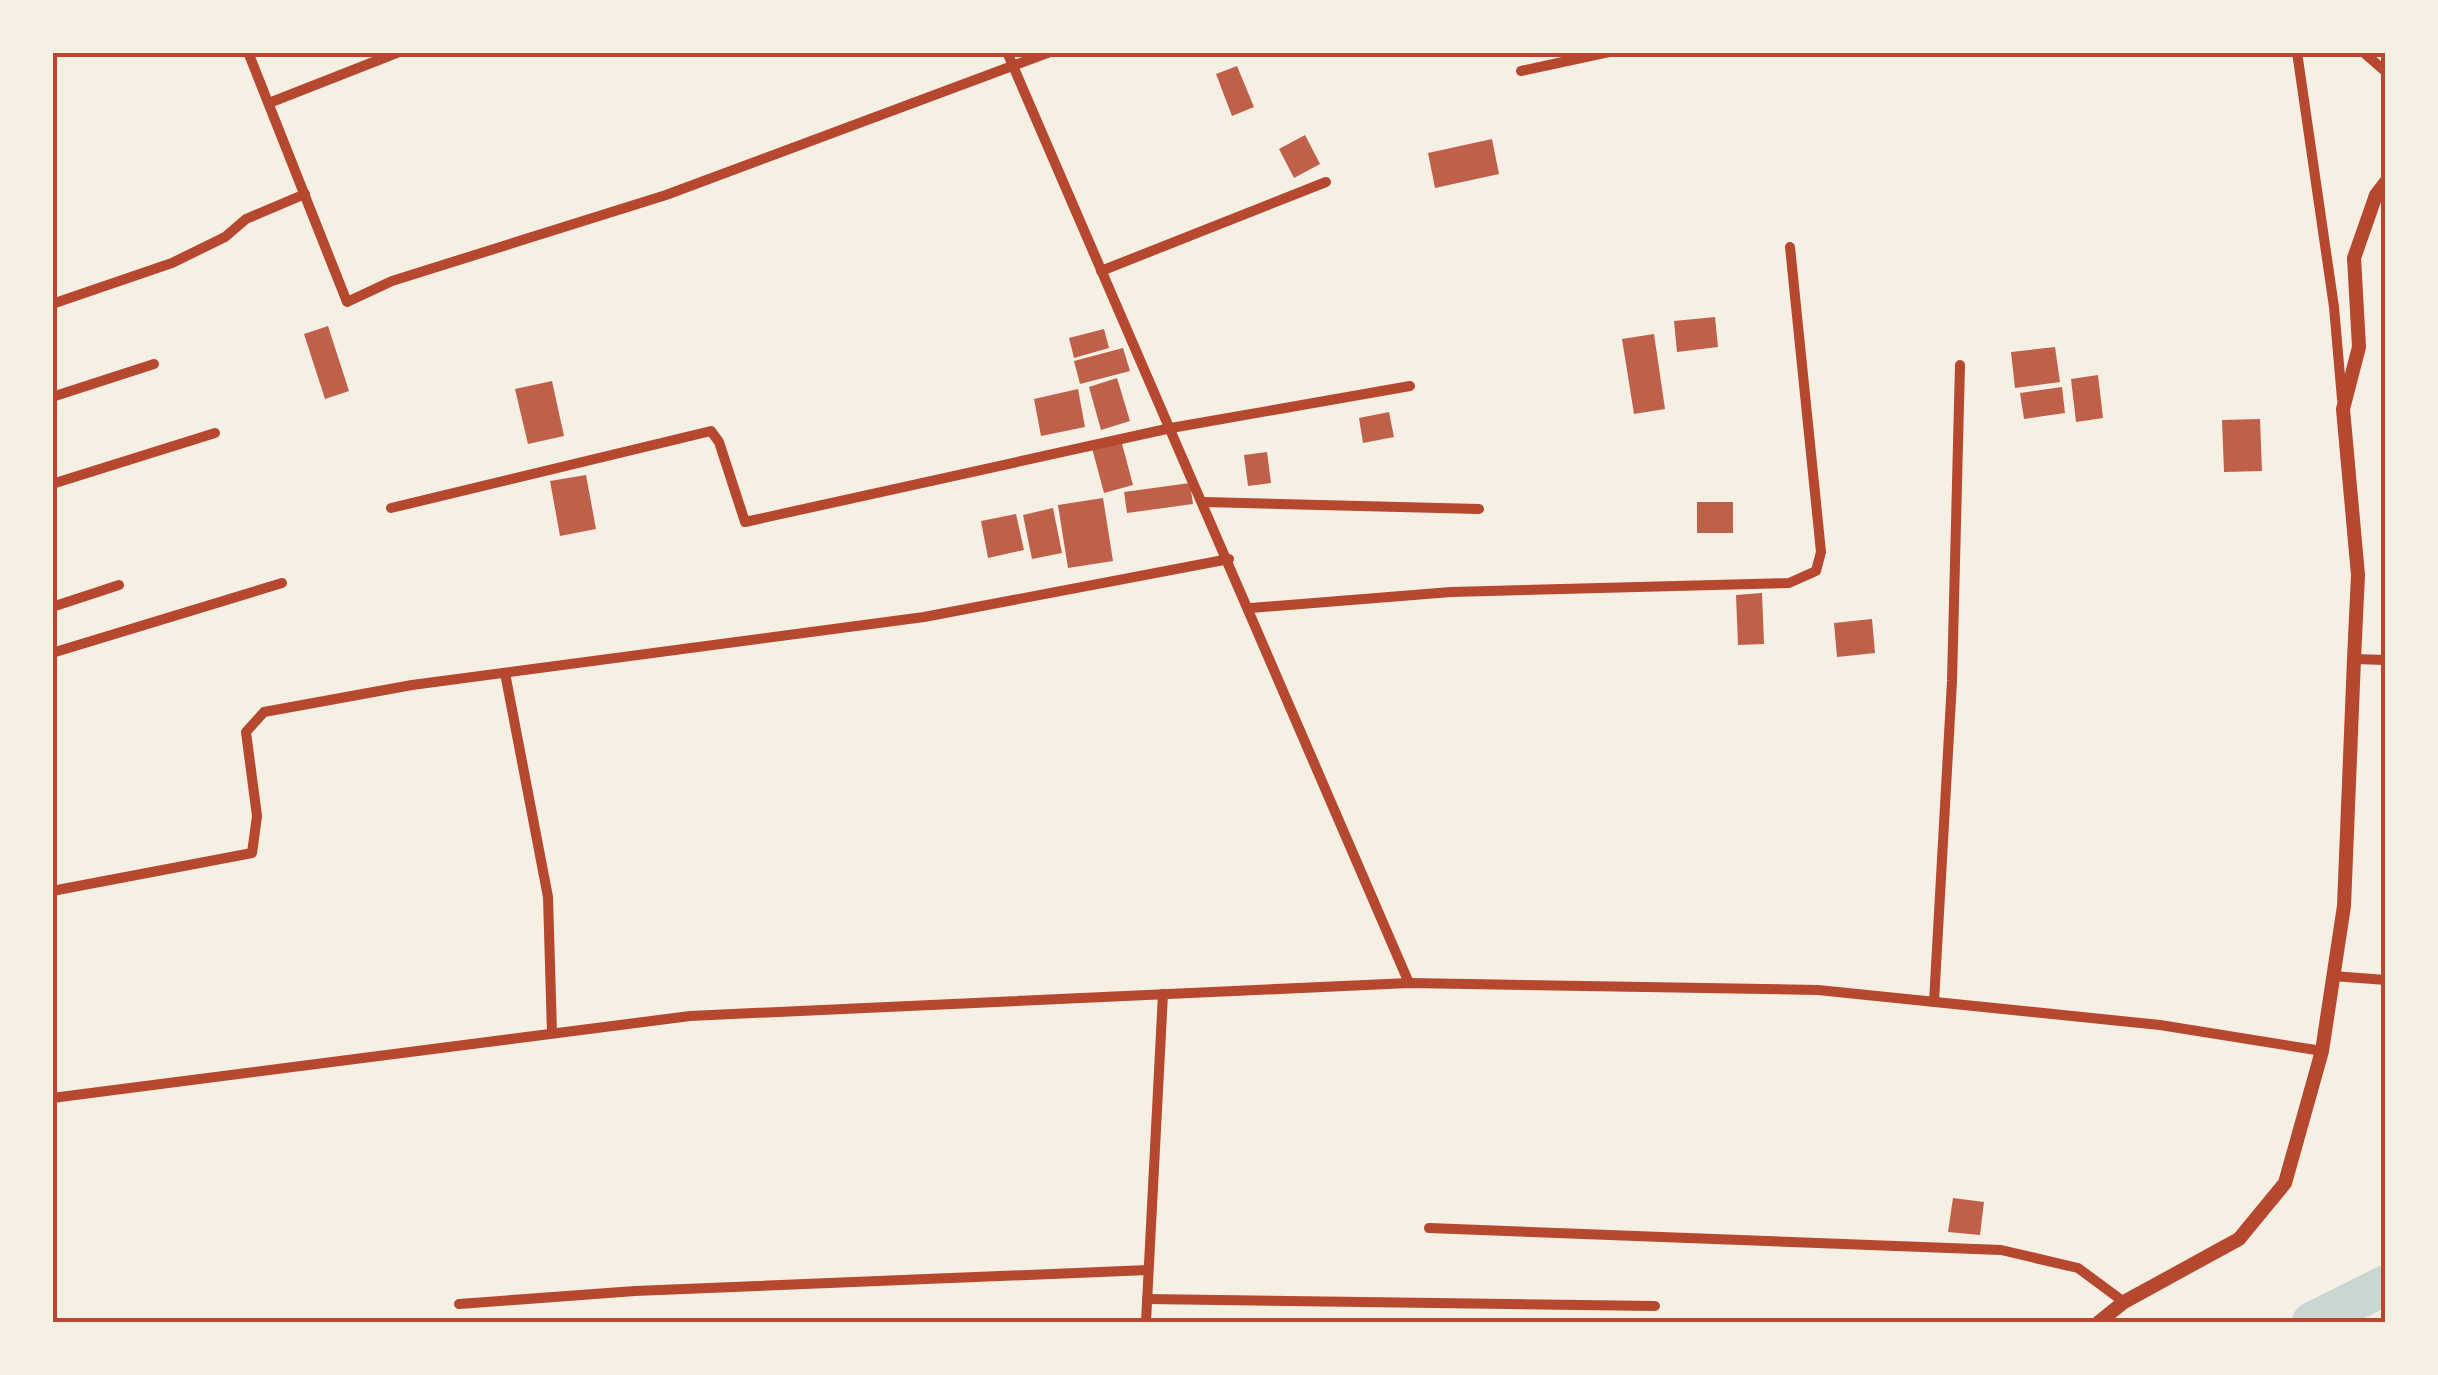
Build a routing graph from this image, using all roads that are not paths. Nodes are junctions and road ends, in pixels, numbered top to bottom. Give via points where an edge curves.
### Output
1 (248, 52) edge
2 (398, 52) edge
3 (1007, 52) edge
4 (1050, 52) edge
5 (1609, 52) edge
6 (2297, 52) edge
7 (2362, 52) edge
8 (1012, 66) junction
9 (1521, 71) dead end
10 (2386, 72) edge
11 (269, 103) junction
12 (1326, 182) dead end
13 (2386, 182) edge
14 (306, 194) junction
15 (1790, 246) dead end
16 (1101, 271) junction
17 (52, 304) edge
18 (154, 364) dead end
19 (1960, 365) dead end
20 (1410, 386) dead end
21 (52, 396) edge
22 (2343, 409) junction
23 (1171, 428) junction
24 (214, 433) dead end
25 (52, 484) edge
26 (1204, 502) junction
27 (390, 508) dead end
28 (1479, 509) dead end
29 (1230, 559) junction
30 (282, 583) dead end
31 (119, 585) dead end
32 (52, 607) edge
33 (1251, 608) junction
34 (52, 653) edge
35 (2354, 659) junction
36 (2386, 660) edge
37 (505, 673) junction
38 (52, 891) edge
39 (2333, 976) junction
40 (2386, 980) edge
41 (1409, 983) junction
42 (1163, 994) junction
43 (1934, 1002) junction
44 (552, 1034) junction
45 (2322, 1051) junction
46 (52, 1098) edge
47 (1430, 1228) dead end
48 (1148, 1270) junction
49 (1147, 1299) junction
50 (2124, 1302) junction
51 (460, 1304) dead end
52 (1655, 1306) dead end
53 (1146, 1322) edge
54 (2099, 1322) edge

1 - 11 street
2 - 11 street
3 - 8 street
4 - 8 street
5 - 9 street
6 - 22 street
7 - 10 street
8 - 14 street via 347,302
8 - 16 street
11 - 14 street
12 - 16 street
13 - 22 street via 2354,258 2359,347
14 - 17 street via 246,219 226,237 172,263
15 - 33 street via 1821,552 1816,570 1789,583 1451,592
16 - 23 street
18 - 21 street
19 - 43 street
20 - 23 street
22 - 35 street via 2358,574
23 - 26 street
23 - 27 street via 744,522 711,431
24 - 25 street
26 - 28 street
26 - 29 street
29 - 33 street
29 - 37 street via 924,617
30 - 34 street
31 - 32 street
33 - 41 street
35 - 36 street
35 - 39 street via 2344,906
37 - 38 street via 264,712 246,732 257,816 252,853
37 - 44 street via 548,897
39 - 40 street
39 - 45 street
41 - 42 street
41 - 43 street via 1818,990
42 - 44 street via 690,1016
42 - 48 street
43 - 45 street via 2160,1025
44 - 46 street
45 - 50 street via 2284,1183 2238,1238
47 - 50 street via 2002,1250 2078,1268
48 - 49 street
48 - 51 street
49 - 52 street
49 - 53 street
50 - 54 street

